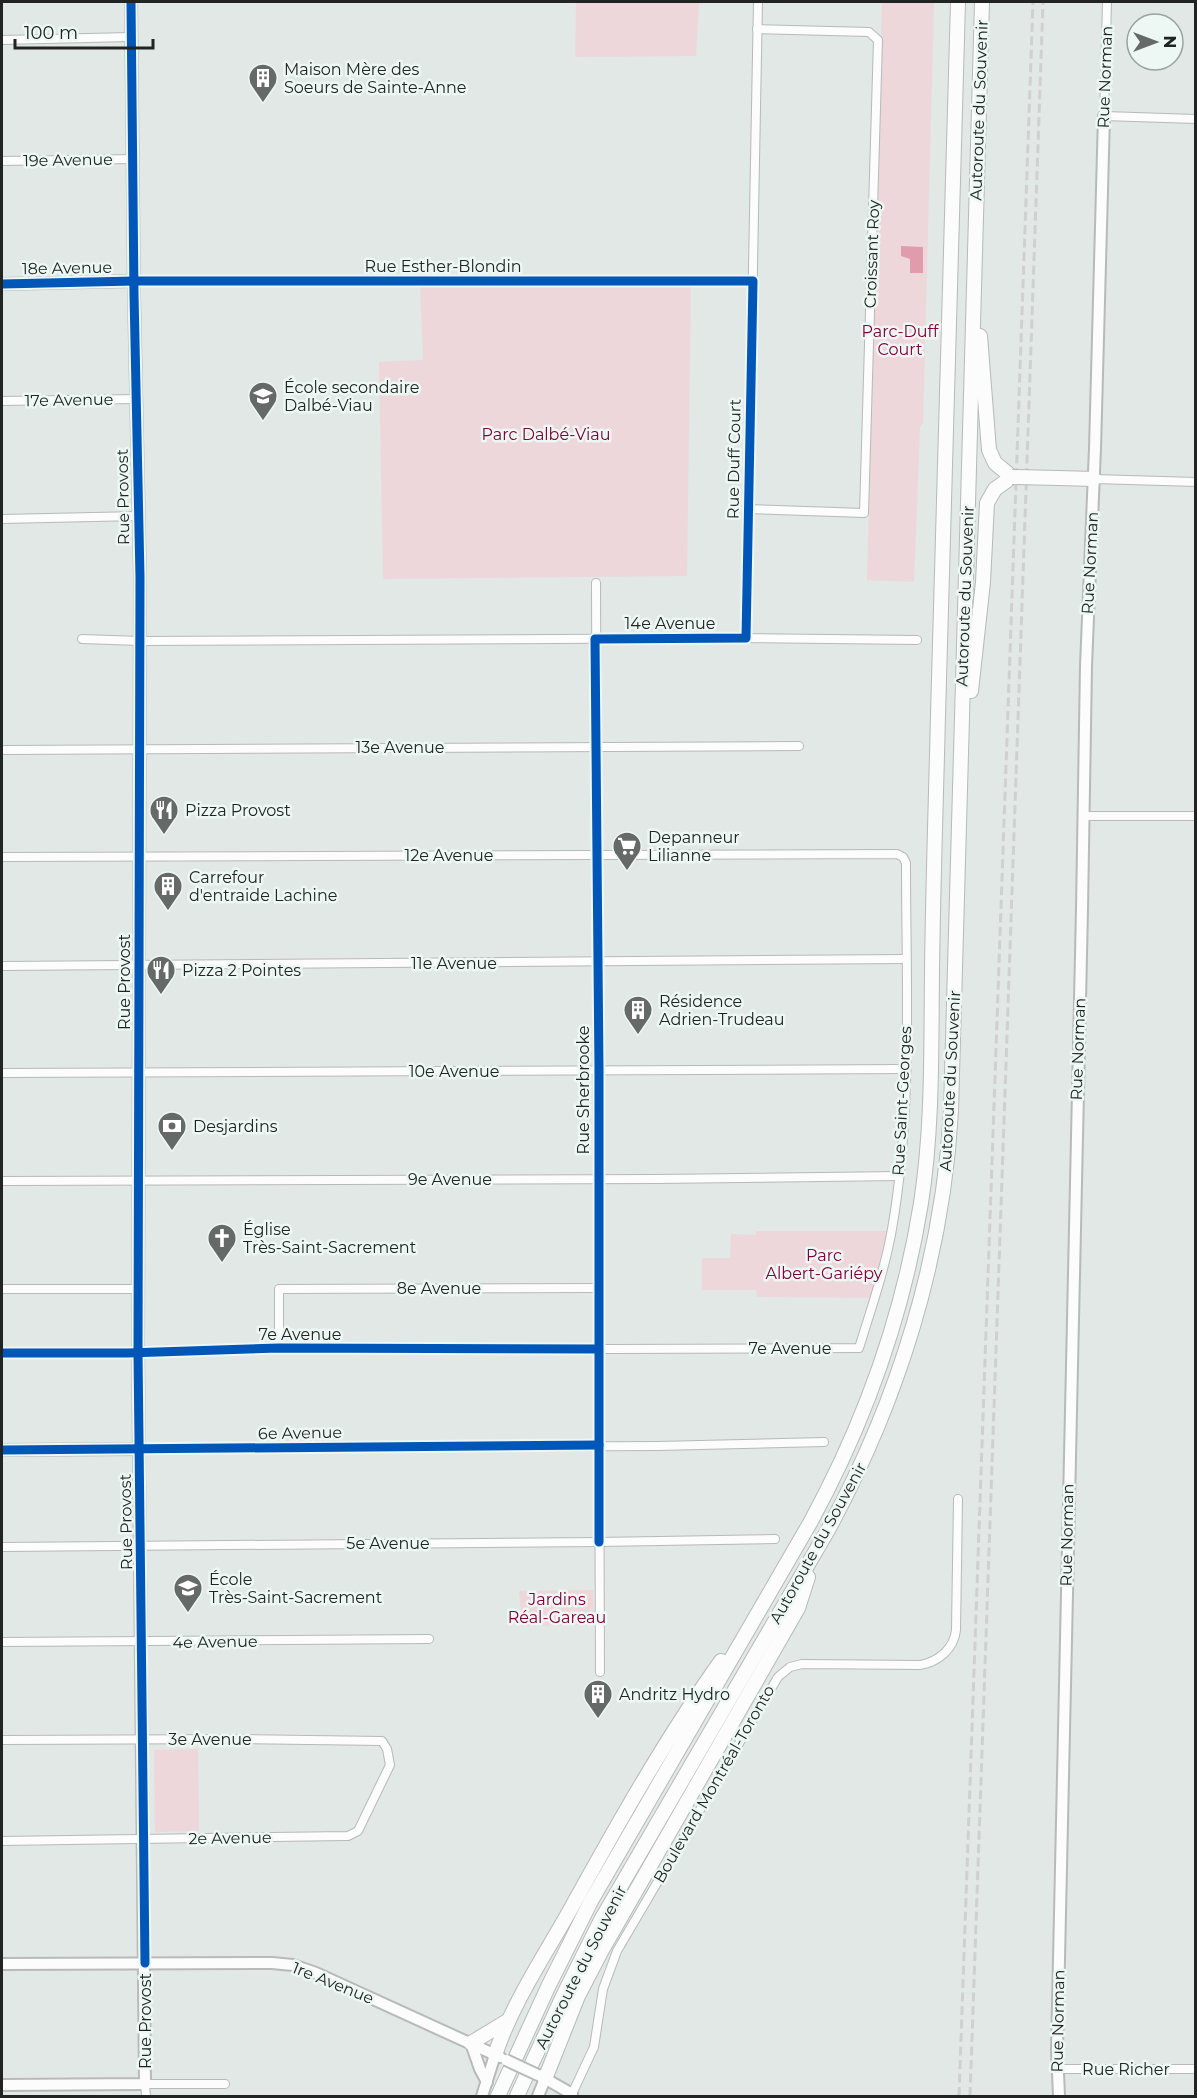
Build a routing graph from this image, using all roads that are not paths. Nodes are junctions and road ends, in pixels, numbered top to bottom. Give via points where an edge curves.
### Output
1 (130, 2) edge
2 (758, 2) edge
3 (958, 2) edge
4 (982, 2) edge
5 (1107, 2) edge
6 (757, 29) junction
7 (131, 37) junction
8 (2, 40) edge
9 (1104, 116) junction
10 (1196, 118) edge
11 (134, 159) junction
12 (2, 161) edge
13 (975, 275) junction
14 (134, 281) junction
15 (753, 281) junction
16 (2, 284) edge
17 (136, 399) junction
18 (2, 401) edge
19 (1009, 477) junction
20 (1094, 479) junction
21 (1196, 482) edge
22 (748, 509) junction
23 (139, 516) junction
24 (2, 519) edge
25 (596, 583) dead end
26 (746, 638) junction
27 (82, 639) dead end
28 (595, 639) junction
29 (917, 640) dead end
30 (140, 641) junction
31 (799, 746) dead end
32 (596, 747) junction
33 (139, 749) junction
34 (2, 750) edge
35 (960, 789) junction
36 (1083, 816) junction
37 (1196, 816) edge
38 (897, 854) joint
39 (597, 855) junction
40 (139, 857) junction
41 (2, 858) edge
42 (906, 960) junction
43 (597, 962) junction
44 (138, 964) junction
45 (2, 966) edge
46 (906, 1069) junction
47 (599, 1070) junction
48 (138, 1071) junction
49 (2, 1073) edge
50 (899, 1176) junction
51 (598, 1178) junction
52 (2, 1181) edge
53 (138, 1181) junction
54 (598, 1288) junction
55 (2, 1289) edge
56 (138, 1289) junction
57 (279, 1348) junction
58 (859, 1348) joint
59 (598, 1349) junction
60 (2, 1353) edge
61 (138, 1353) junction
62 (824, 1442) dead end
63 (599, 1445) junction
64 (140, 1449) junction
65 (2, 1450) edge
66 (958, 1499) dead end
67 (775, 1539) dead end
68 (599, 1542) junction
69 (141, 1546) junction
70 (2, 1547) edge
71 (815, 1552) junction
72 (767, 1597) junction
73 (429, 1640) dead end
74 (2, 1642) edge
75 (142, 1643) junction
76 (600, 1672) dead end
77 (2, 1740) edge
78 (142, 1740) junction
79 (382, 1741) joint
80 (143, 1840) junction
81 (2, 1841) edge
82 (145, 1963) junction
83 (2, 1964) edge
84 (509, 2020) junction
85 (471, 2043) junction
86 (501, 2057) junction
87 (1056, 2069) junction
88 (1196, 2069) edge
89 (541, 2077) junction
90 (487, 2082) junction
91 (145, 2084) junction
92 (225, 2084) dead end
93 (2, 2085) edge
94 (572, 2096) edge
95 (146, 2097) edge
96 (482, 2097) edge
97 (498, 2097) edge
98 (517, 2097) edge
99 (538, 2097) edge
100 (1059, 2097) edge

1 - 7 street, Rue Provost
2 - 6 street, Rue Duff Court
3 - 72 highway, Autoroute du Souvenir via 935,820 932,1071 924,1182 906,1280 868,1399 826,1494
4 - 13 highway, Autoroute du Souvenir
5 - 9 street, Rue Norman
6 - 15 street, Rue Duff Court
6 - 22 street, Croissant Roy via 869,32 878,40 864,513
7 - 8 street
7 - 11 street, Rue Provost
9 - 10 street
9 - 20 street, Rue Norman
11 - 12 street, 19e Avenue
11 - 14 street, Rue Provost
13 - 19 highway via 989,450
13 - 35 highway, Autoroute du Souvenir
14 - 15 street, Rue Esther-Blondin
14 - 16 street, 18e Avenue
14 - 17 street, Rue Provost
15 - 22 street, Rue Duff Court
17 - 18 street, 17e Avenue
17 - 23 street, Rue Provost
19 - 20 highway, bridge
19 - 35 highway via 987,503 983,582
20 - 21 street
20 - 36 street, Rue Norman
22 - 26 street, Rue Duff Court
23 - 24 street
23 - 30 street, Rue Provost
25 - 28 street, Rue Sherbrooke
26 - 28 street, 14e Avenue
26 - 29 street, 14e Avenue
27 - 30 street, 14e Avenue
28 - 30 street, 14e Avenue
28 - 32 street, Rue Sherbrooke
30 - 33 street, Rue Provost
31 - 32 street, 13e Avenue
32 - 33 street, 13e Avenue
32 - 39 street, Rue Sherbrooke
33 - 34 street, 13e Avenue
33 - 40 street, Rue Provost
35 - 71 highway, Autoroute du Souvenir via 951,1111 937,1232 890,1396 860,1468
36 - 37 street
36 - 87 street, Rue Norman
38 - 39 street, 12e Avenue
38 - 42 street, Rue Saint-Georges via 906,863
39 - 40 street, 12e Avenue
39 - 43 street, Rue Sherbrooke
40 - 41 street, 12e Avenue
40 - 44 street, Rue Provost
42 - 43 street, 11e Avenue
42 - 46 street, Rue Saint-Georges
43 - 44 street, 11e Avenue
43 - 47 street, Rue Sherbrooke
44 - 45 street, 11e Avenue
44 - 48 street, Rue Provost
46 - 47 street, 10e Avenue
46 - 50 street, Rue Saint-Georges
47 - 48 street, 10e Avenue
47 - 51 street, Rue Sherbrooke
48 - 49 street, 10e Avenue
48 - 53 street, Rue Provost
50 - 51 street, 9e Avenue
50 - 58 street, Rue Saint-Georges via 892,1231
51 - 53 street, 9e Avenue
51 - 54 street, Rue Sherbrooke
52 - 53 street, 9e Avenue
53 - 56 street, Rue Provost
54 - 57 street, 8e Avenue via 279,1289
54 - 59 street, Rue Sherbrooke
55 - 56 street
56 - 61 street, Rue Provost
57 - 59 street, 7e Avenue
57 - 61 street, 7e Avenue
58 - 59 street, 7e Avenue
59 - 63 street, Rue Sherbrooke
60 - 61 street, 7e Avenue
61 - 64 street, Rue Provost
62 - 63 street, 6e Avenue
63 - 64 street, 6e Avenue
63 - 68 street, Rue Sherbrooke
64 - 65 street, 6e Avenue
64 - 69 street, Rue Provost
66 - 94 street, Boulevard Montréal-Toronto via 956,1630 950,1647 924,1664 802,1664 785,1670 775,1681 617,1952 603,1989 594,2047
67 - 68 street, 5e Avenue
68 - 69 street, 5e Avenue
68 - 76 street, Rue Sherbrooke
69 - 70 street, 5e Avenue
69 - 75 street, Rue Provost
71 - 89 highway via 798,1608 605,1944
71 - 98 highway, Autoroute du Souvenir via 609,1906
72 - 84 highway via 671,1734
72 - 97 highway, Autoroute du Souvenir via 591,1901
73 - 75 street, 4e Avenue
74 - 75 street, 4e Avenue
75 - 78 street, Rue Provost
77 - 78 street, 3e Avenue
78 - 79 street, 3e Avenue
78 - 80 street, Rue Provost
79 - 80 street, 2e Avenue via 390,1759 387,1773 358,1831 348,1836
80 - 81 street, 2e Avenue
80 - 82 street, Rue Provost
82 - 83 street, 1re Avenue
82 - 85 street, 1re Avenue via 294,1965
82 - 91 street, Rue Provost
84 - 85 highway
84 - 86 highway
85 - 86 street, 1re Avenue
85 - 90 street
86 - 89 street, 1re Avenue, bridge
86 - 90 street
87 - 88 street, Rue Richer
87 - 100 street, Rue Norman
89 - 94 street, 1re Avenue
89 - 99 street
90 - 96 street
91 - 92 street
91 - 93 street
91 - 95 street, Rue Provost

